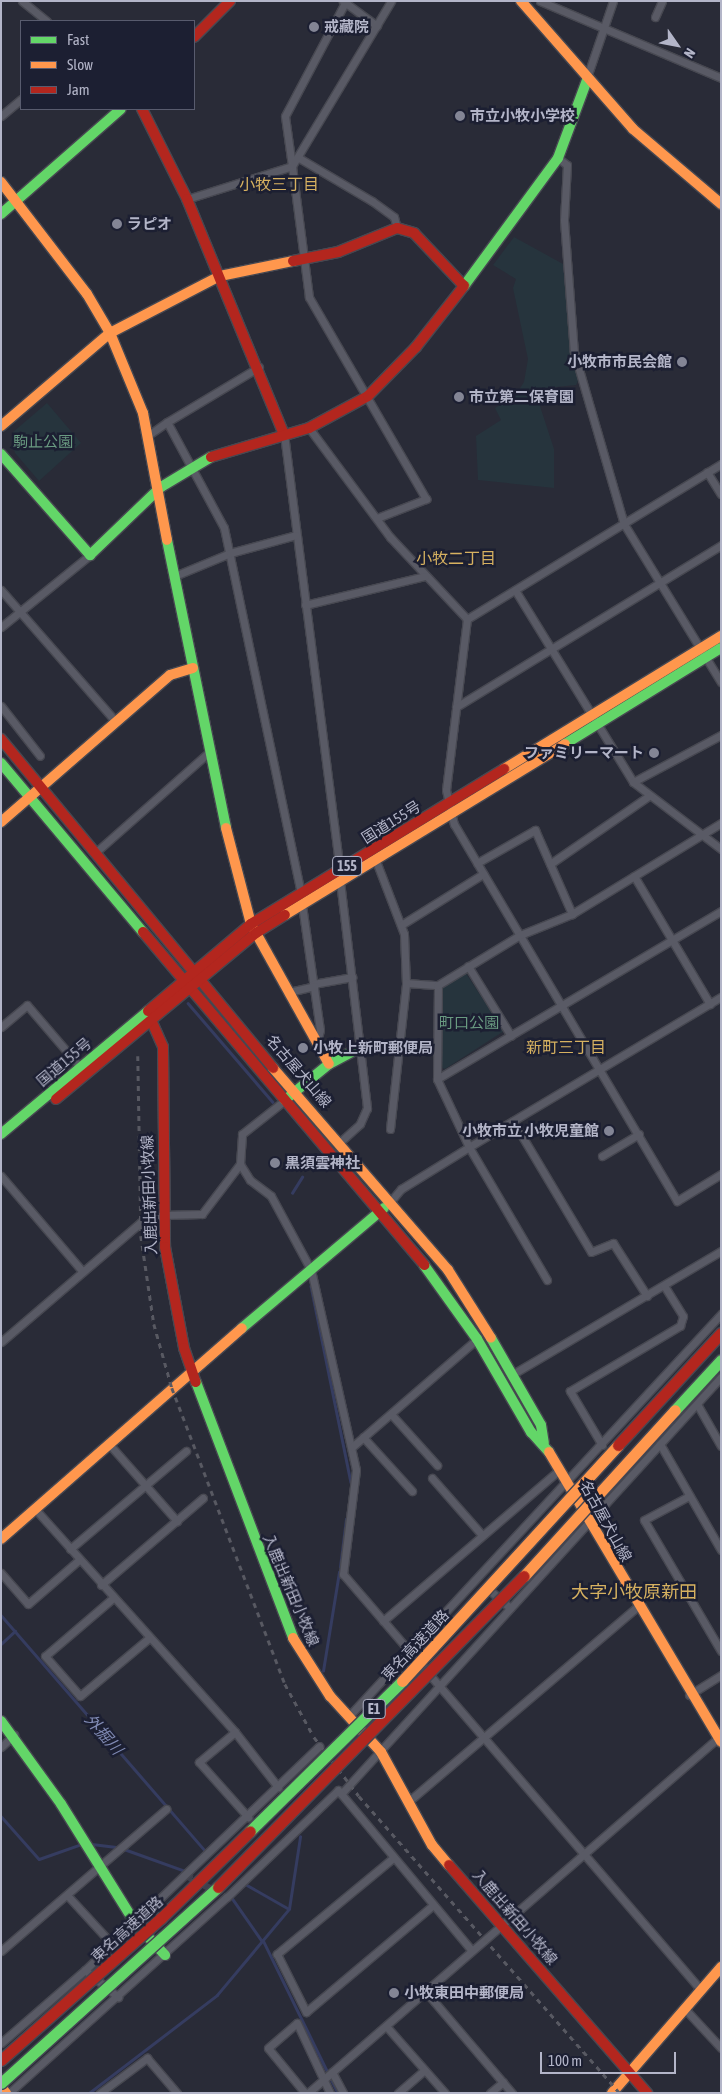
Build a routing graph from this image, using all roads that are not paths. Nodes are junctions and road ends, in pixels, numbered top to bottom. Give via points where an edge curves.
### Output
1 (22, 1) edge
2 (230, 1) edge
3 (391, 1) edge
4 (521, 1) edge
5 (540, 1) edge
6 (613, 1) edge
7 (662, 1) edge
8 (345, 2) edge
9 (656, 16) dead end
10 (46, 20) edge
11 (377, 26) junction
12 (601, 28) junction
13 (195, 36) edge
14 (721, 78) edge
15 (587, 80) junction
16 (20, 100) edge
17 (120, 110) edge
18 (143, 110) edge
19 (1, 116) edge
20 (299, 158) junction
21 (558, 158) junction
22 (292, 166) junction
23 (1, 182) edge
24 (188, 199) junction
25 (16, 201) junction
26 (721, 204) edge
27 (1, 214) edge
28 (397, 228) junction
29 (303, 257) junction
30 (220, 276) junction
31 (463, 284) junction
32 (110, 332) junction
33 (259, 367) junction
34 (368, 396) junction
35 (167, 422) junction
36 (1, 426) edge
37 (309, 428) junction
38 (150, 434) junction
39 (284, 434) junction
40 (1, 454) edge
41 (721, 464) edge
42 (191, 467) junction
43 (707, 472) junction
44 (160, 487) junction
45 (721, 494) edge
46 (377, 518) junction
47 (624, 524) junction
48 (296, 535) junction
49 (721, 545) edge
50 (230, 553) junction
51 (90, 555) junction
52 (177, 575) junction
53 (425, 576) junction
54 (659, 583) junction
55 (1, 590) edge
56 (515, 590) junction
57 (305, 605) junction
58 (20, 612) junction
59 (467, 619) junction
60 (1, 627) edge
61 (721, 636) edge
62 (721, 648) edge
63 (550, 650) junction
64 (703, 653) junction
65 (193, 668) junction
66 (721, 682) edge
67 (1, 706) edge
68 (456, 707) junction
69 (593, 720) junction
70 (116, 722) junction
71 (721, 735) edge
72 (1, 739) edge
73 (208, 753) junction
74 (40, 756) dead end
75 (1, 763) edge
76 (633, 782) junction
77 (43, 786) junction
78 (650, 795) junction
79 (29, 798) junction
80 (448, 804) junction
81 (452, 816) junction
82 (1, 822) edge
83 (721, 823) edge
84 (702, 835) junction
85 (721, 849) edge
86 (96, 852) junction
87 (376, 861) junction
88 (477, 863) junction
89 (550, 864) junction
90 (483, 874) junction
91 (634, 876) junction
92 (340, 877) junction
93 (301, 900) junction
94 (721, 911) edge
95 (572, 914) junction
96 (401, 925) junction
97 (254, 928) junction
98 (520, 935) junction
99 (672, 940) junction
100 (468, 966) junction
101 (352, 977) junction
102 (196, 978) junction
103 (406, 983) junction
104 (313, 985) junction
105 (438, 985) junction
106 (186, 987) junction
107 (289, 992) junction
108 (721, 997) edge
109 (710, 1004) junction
110 (563, 1005) junction
111 (152, 1022) junction
112 (1, 1027) edge
113 (511, 1036) junction
114 (317, 1042) junction
115 (361, 1047) junction
116 (329, 1064) junction
117 (81, 1068) junction
118 (601, 1069) junction
119 (437, 1079) junction
120 (296, 1089) junction
121 (285, 1100) junction
122 (513, 1121) junction
123 (390, 1128) dead end
124 (639, 1134) junction
125 (1, 1135) edge
126 (340, 1142) junction
127 (469, 1147) junction
128 (602, 1156) dead end
129 (240, 1164) junction
130 (721, 1174) edge
131 (1, 1176) edge
132 (390, 1202) junction
133 (380, 1212) junction
134 (162, 1215) junction
135 (721, 1251) edge
136 (311, 1270) junction
137 (83, 1272) junction
138 (547, 1280) dead end
139 (664, 1286) junction
140 (647, 1296) junction
141 (721, 1314) edge
142 (721, 1333) edge
143 (477, 1339) junction
144 (1, 1342) edge
145 (721, 1360) edge
146 (192, 1370) junction
147 (513, 1374) junction
148 (721, 1377) edge
149 (697, 1404) junction
150 (390, 1414) junction
151 (363, 1437) junction
152 (544, 1443) junction
153 (109, 1444) junction
154 (660, 1444) junction
155 (602, 1445) junction
156 (721, 1446) edge
157 (352, 1448) junction
158 (186, 1451) dead end
159 (437, 1465) dead end
160 (559, 1470) junction
161 (432, 1478) dead end
162 (567, 1483) junction
163 (146, 1485) junction
164 (412, 1492) dead end
165 (689, 1496) junction
166 (203, 1498) dead end
167 (36, 1510) junction
168 (177, 1521) junction
169 (590, 1523) junction
170 (482, 1535) junction
171 (1, 1539) edge
172 (70, 1549) junction
173 (721, 1550) edge
174 (79, 1560) junction
175 (1, 1574) edge
176 (479, 1580) junction
177 (101, 1585) junction
178 (112, 1598) junction
179 (637, 1607) junction
180 (510, 1608) junction
181 (383, 1621) junction
182 (148, 1638) junction
183 (721, 1651) edge
184 (410, 1652) junction
185 (721, 1675) edge
186 (438, 1685) junction
187 (689, 1695) junction
188 (349, 1716) junction
189 (1, 1721) edge
190 (235, 1732) junction
191 (14, 1736) junction
192 (484, 1738) junction
193 (719, 1740) edge
194 (319, 1746) dead end
195 (1, 1747) edge
196 (380, 1752) junction
197 (278, 1787) junction
198 (341, 1794) junction
199 (410, 1801) junction
200 (166, 1809) dead end
201 (248, 1817) junction
202 (584, 1855) junction
203 (392, 1858) junction
204 (100, 1867) junction
205 (67, 1895) junction
206 (433, 1905) junction
207 (135, 1922) junction
208 (502, 1925) junction
209 (112, 1944) junction
210 (1, 1951) edge
211 (472, 1952) junction
212 (164, 1955) junction
213 (721, 1967) edge
214 (85, 1970) junction
215 (701, 1990) junction
216 (426, 1992) junction
217 (118, 1997) junction
218 (684, 2008) junction
219 (386, 2026) junction
220 (1, 2043) edge
221 (721, 2048) edge
222 (1, 2060) edge
223 (424, 2070) junction
224 (332, 2072) junction
225 (630, 2072) junction
226 (324, 2080) junction
227 (503, 2082) junction
228 (1, 2083) edge
229 (1, 2088) edge
230 (8, 2093) edge
231 (100, 2093) edge
232 (177, 2093) edge
233 (307, 2093) edge
234 (330, 2093) edge
235 (343, 2093) edge
236 (398, 2093) edge
237 (445, 2093) edge
238 (490, 2093) edge
239 (512, 2093) edge
240 (612, 2093) edge
241 (647, 2093) edge

1 - 10 street
2 - 13 main road
3 - 11 street
4 - 15 main road
5 - 12 street
6 - 12 street
7 - 9 street
8 - 11 street
8 - 22 street via 285,116
11 - 20 street
12 - 14 street
12 - 15 street
15 - 21 main road
15 - 26 main road via 633,129
16 - 19 street
17 - 25 main road
18 - 24 main road
20 - 22 street
20 - 28 street via 372,200 394,217
21 - 31 main road
21 - 47 street via 568,165 564,220 574,352
22 - 24 street
22 - 29 street
23 - 25 main road
24 - 30 main road
25 - 27 main road
25 - 32 main road via 68,264
28 - 29 main road via 347,250
28 - 31 main road via 414,232
29 - 30 main road
29 - 34 street via 309,297
30 - 32 main road
30 - 33 main road
31 - 34 main road via 401,365
32 - 36 main road
32 - 38 main road
33 - 35 street
33 - 39 main road
34 - 37 main road
34 - 46 street via 426,500
35 - 38 street
35 - 42 street
37 - 39 main road
37 - 46 street
38 - 44 main road
39 - 42 main road
39 - 48 street
40 - 51 main road
41 - 43 street
42 - 44 main road
42 - 50 street via 224,528
43 - 45 street
43 - 47 street
44 - 51 main road
44 - 52 main road
46 - 53 street
47 - 54 street
47 - 56 street
48 - 50 street
48 - 57 street
49 - 54 street
50 - 52 street
50 - 93 street
51 - 58 street
52 - 65 main road
53 - 57 street
53 - 59 street
54 - 63 street
54 - 64 street
55 - 58 street
56 - 59 street
56 - 63 street
57 - 92 street via 336,816
58 - 60 street
58 - 70 street
59 - 68 street
61 - 64 main road, 国道155号 / 155
62 - 64 main road, 国道155号 / 155
63 - 68 street
63 - 69 street
64 - 66 street
64 - 69 main road, 国道155号 / 155
65 - 70 main road via 170,675
65 - 73 main road
67 - 74 street
68 - 80 street
69 - 76 street
69 - 80 main road, 国道155号 / 155
69 - 81 main road, 国道155号 / 155
70 - 77 main road
71 - 76 street
72 - 77 main road, 名古屋犬山線
73 - 86 street
73 - 97 main road
75 - 79 main road, 名古屋犬山線
76 - 78 street
77 - 79 main road
77 - 86 main road, 名古屋犬山線
78 - 84 street
78 - 89 street
79 - 82 main road
79 - 106 main road, 名古屋犬山線
80 - 81 street
80 - 92 main road, 国道155号 / 155
81 - 87 main road, 国道155号 / 155
81 - 88 street
83 - 84 street
84 - 85 street
84 - 91 street
86 - 102 main road, 名古屋犬山線
87 - 92 main road, 国道155号 / 155
87 - 96 street
88 - 89 street via 535,830
88 - 90 street
89 - 95 street
90 - 96 street
90 - 98 street
91 - 95 street
91 - 99 street
92 - 93 main road, 国道155号 / 155
92 - 101 street
93 - 97 main road, 国道155号 / 155
93 - 104 street
94 - 99 street
95 - 98 street
96 - 103 street
97 - 102 main road, 国道155号 / 155
97 - 107 main road
98 - 100 street
98 - 110 street
99 - 109 street
99 - 110 street
100 - 105 street
100 - 113 street
101 - 104 street
101 - 115 street
102 - 106 main road, 国道155号 / 155
102 - 120 main road, 名古屋犬山線
103 - 105 street
103 - 123 street
104 - 107 street
104 - 114 street via 320,1030
105 - 119 street
106 - 111 main road, 国道155号 / 155
106 - 117 main road, 国道155号 / 155
106 - 121 main road, 名古屋犬山線
107 - 114 main road
108 - 109 street
109 - 118 street
110 - 113 street
110 - 118 street
111 - 125 main road, 国道155号 / 155 via 83,1079
111 - 134 main road, 入鹿出新田小牧線 via 162,1047
112 - 117 street via 27,1005
113 - 119 street
114 - 116 main road
115 - 116 main road
115 - 126 street via 367,1108 360,1124
116 - 120 main road
117 - 125 main road, 国道155号 / 155
118 - 122 street
118 - 124 street
119 - 127 street
120 - 121 main road
120 - 126 main road, 名古屋犬山線
121 - 129 street via 242,1134
121 - 133 main road, 名古屋犬山線
122 - 127 street
122 - 140 street via 592,1252 613,1243
124 - 128 street
124 - 130 street via 677,1201
126 - 132 main road, 名古屋犬山線
127 - 132 street via 401,1189
127 - 138 street
129 - 134 street via 202,1214
129 - 136 street via 250,1180 271,1196
131 - 137 street
132 - 133 main road
132 - 147 main road, 名古屋犬山線 via 468,1299
133 - 136 main road
133 - 143 main road, 名古屋犬山線
134 - 137 street via 140,1222
134 - 146 main road, 入鹿出新田小牧線 via 169,1276
135 - 139 street
136 - 146 main road
136 - 157 street
137 - 144 street
139 - 140 street
139 - 155 street via 683,1316 680,1326 570,1391
140 - 147 street
141 - 155 street
142 - 222 main road, 東名高速道路 / E1, bridge via 395,1689 161,1918
143 - 150 street
143 - 152 main road, 名古屋犬山線 via 531,1432
145 - 228 main road, 東名高速道路 / E1, bridge via 528,1572 311,1797 167,1936
146 - 153 main road
146 - 188 main road, 入鹿出新田小牧線 via 275,1599 309,1667
147 - 152 main road, 名古屋犬山線 via 541,1425
148 - 149 street
149 - 154 street
149 - 156 street
150 - 151 street
150 - 159 street
151 - 157 street
151 - 164 street
152 - 160 main road, 名古屋犬山線
153 - 163 street
153 - 167 main road
154 - 165 street
154 - 169 street
155 - 162 street
157 - 181 street via 355,1497 343,1574
158 - 163 street
160 - 162 main road, 名古屋犬山線
160 - 170 street
161 - 170 street
162 - 169 main road, 名古屋犬山線
162 - 176 street
163 - 168 street
163 - 172 street
165 - 173 street
165 - 183 street via 644,1520
166 - 168 street
167 - 171 main road
167 - 172 street
168 - 177 street
169 - 179 main road, 名古屋犬山線
169 - 180 street
170 - 181 street
172 - 174 street
174 - 175 street via 28,1604
174 - 177 street
176 - 180 street
176 - 184 street
177 - 178 street
178 - 182 street
178 - 182 street via 45,1656 80,1696
179 - 187 main road, 名古屋犬山線
179 - 192 street
180 - 186 street
181 - 184 street
182 - 190 street
184 - 186 street
184 - 188 street
185 - 187 street
186 - 192 street
186 - 196 street via 385,1740
187 - 193 main road, 名古屋犬山線
188 - 196 main road, 入鹿出新田小牧線
189 - 191 main road
190 - 197 street
190 - 201 street via 199,1762
191 - 195 street
191 - 204 main road
192 - 199 street
192 - 202 street
193 - 202 street
194 - 197 street
196 - 198 street
196 - 199 main road, 入鹿出新田小牧線
197 - 201 street
198 - 203 street
198 - 212 street via 338,1790
199 - 208 main road, 入鹿出新田小牧線 via 432,1845
200 - 204 street
201 - 207 street
202 - 208 street
202 - 215 street
203 - 206 street
203 - 206 street via 277,1954 306,2012
204 - 205 street
204 - 207 main road
205 - 209 street
205 - 210 street
206 - 211 street
207 - 209 street
207 - 212 main road
208 - 211 street
208 - 225 main road, 入鹿出新田小牧線
209 - 214 street
211 - 216 street
212 - 217 street
213 - 215 main road
214 - 217 street
214 - 220 street
215 - 218 main road
216 - 219 street
216 - 227 street
217 - 230 street
218 - 221 street
218 - 225 main road
219 - 223 street
219 - 224 street
223 - 236 street
223 - 237 street
224 - 226 street
224 - 235 street
225 - 240 main road
225 - 241 main road, 入鹿出新田小牧線
226 - 233 street
226 - 233 street via 297,2023 268,2048
226 - 234 street
227 - 238 street
227 - 239 street
229 - 230 main road
231 - 232 street via 147,2058

